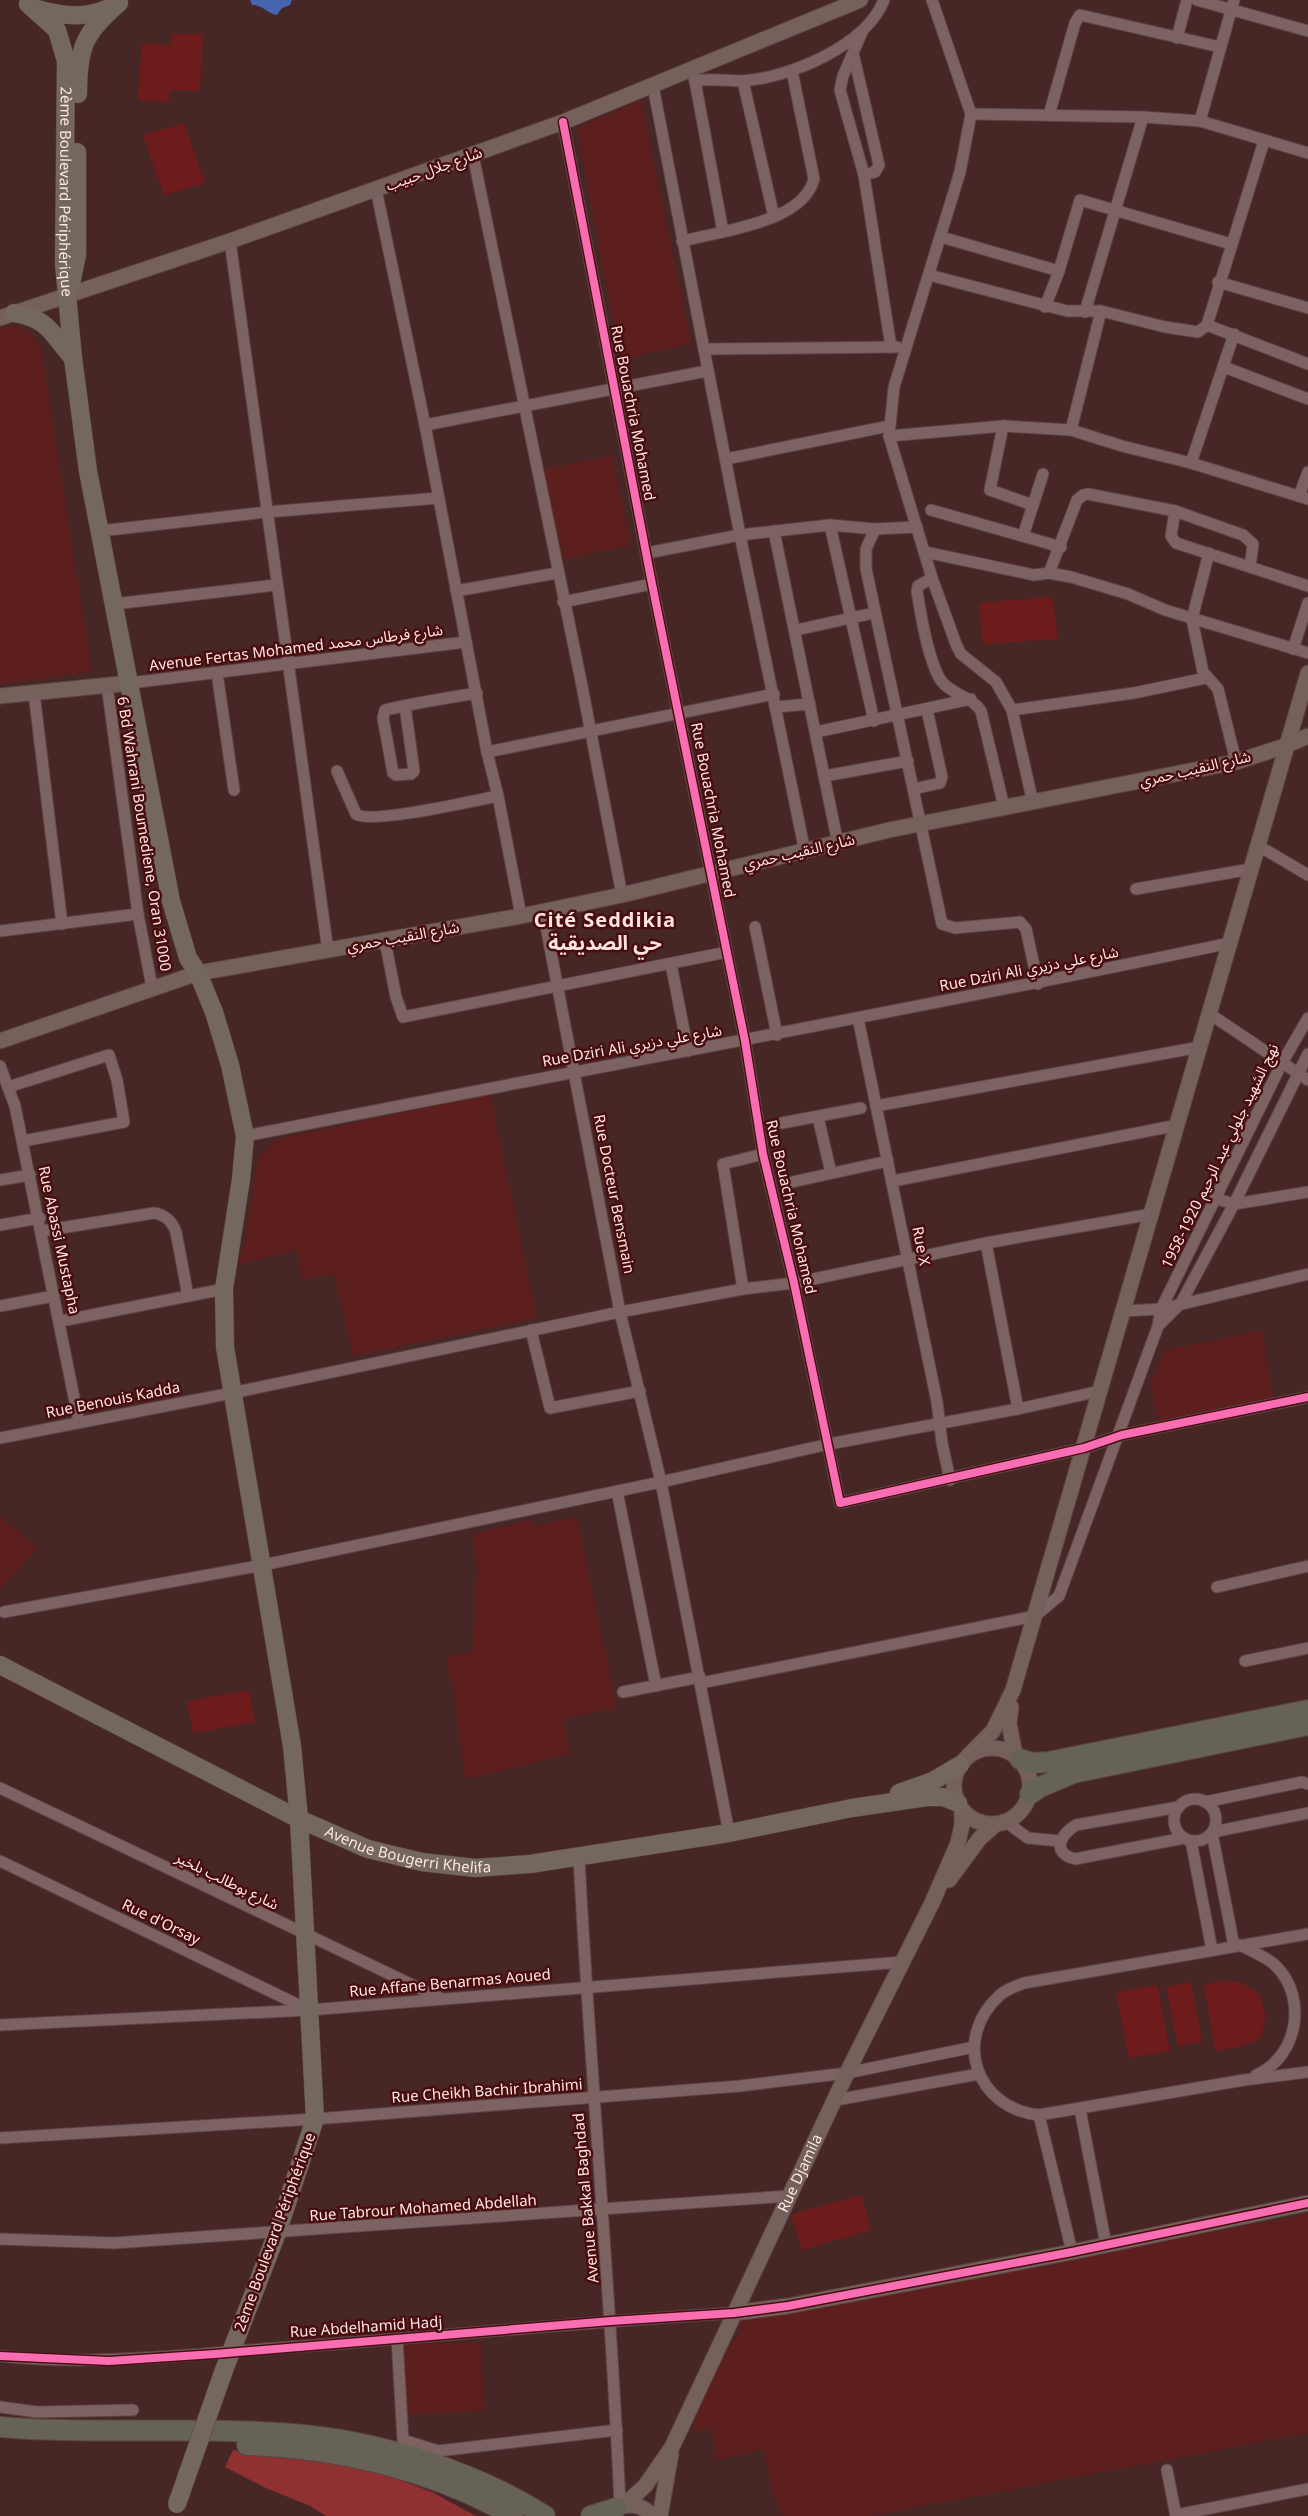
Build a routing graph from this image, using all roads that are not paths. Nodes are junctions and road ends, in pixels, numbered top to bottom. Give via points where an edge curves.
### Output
1 (860, 0) edge
2 (884, 0) edge
3 (932, 0) edge
4 (1186, 0) edge
5 (1197, 0) edge
6 (25, 2) edge
7 (122, 2) edge
8 (1233, 4) edge
9 (1308, 31) edge
10 (862, 32) junction
11 (1177, 38) junction
12 (1220, 47) junction
13 (853, 53) junction
14 (792, 71) junction
15 (694, 76) junction
16 (742, 80) junction
17 (653, 86) junction
18 (971, 114) junction
19 (1049, 115) junction
20 (1143, 117) junction
21 (1200, 121) junction
22 (563, 122) junction
23 (1264, 141) junction
24 (1308, 153) edge
25 (473, 155) junction
26 (864, 175) junction
27 (376, 189) junction
28 (1115, 209) junction
29 (774, 217) junction
30 (722, 232) junction
31 (941, 237) junction
32 (230, 241) junction
33 (682, 241) junction
34 (1231, 244) junction
35 (1059, 271) junction
36 (930, 275) junction
37 (1218, 282) junction
38 (67, 296) junction
39 (1046, 306) junction
40 (1308, 308) edge
41 (1101, 311) junction
42 (1085, 312) junction
43 (7, 315) edge
44 (1207, 325) junction
45 (1234, 334) junction
46 (891, 347) junction
47 (906, 348) junction
48 (704, 349) junction
49 (73, 358) junction
50 (1308, 364) edge
51 (1224, 367) junction
52 (708, 371) junction
53 (615, 390) junction
54 (1308, 399) edge
55 (526, 406) junction
56 (425, 425) junction
57 (1003, 426) junction
58 (1071, 430) junction
59 (889, 431) junction
60 (726, 459) junction
61 (1192, 463) junction
62 (1308, 472) edge
63 (1043, 474) dead end
64 (439, 498) junction
65 (1304, 498) edge
66 (1033, 505) junction
67 (931, 510) dead end
68 (1175, 511) junction
69 (267, 512) junction
70 (830, 525) junction
71 (917, 527) junction
72 (875, 529) junction
73 (100, 531) junction
74 (774, 531) junction
75 (740, 535) junction
76 (1023, 536) junction
77 (1061, 547) junction
78 (925, 552) junction
79 (646, 553) junction
80 (1209, 553) junction
81 (1250, 567) junction
82 (558, 572) junction
83 (1049, 573) junction
84 (932, 578) junction
85 (652, 584) junction
86 (276, 585) junction
87 (1308, 586) edge
88 (456, 591) junction
89 (563, 602) junction
90 (1308, 603) edge
91 (114, 604) junction
92 (874, 613) junction
93 (851, 617) junction
94 (1192, 618) junction
95 (796, 630) junction
96 (466, 642) junction
97 (1293, 648) junction
98 (1308, 653) edge
99 (289, 665) junction
100 (217, 673) junction
101 (1308, 673) edge
102 (1206, 678) junction
103 (130, 683) junction
104 (106, 685) junction
105 (34, 693) junction
106 (476, 694) junction
107 (774, 694) junction
108 (0, 696) edge
109 (971, 699) junction
110 (810, 704) junction
111 (405, 706) junction
112 (775, 707) junction
113 (927, 710) junction
114 (1012, 710) junction
115 (680, 713) junction
116 (897, 715) junction
117 (874, 721) junction
118 (590, 730) junction
119 (816, 732) junction
120 (1308, 736) edge
121 (1285, 746) junction
122 (486, 752) junction
123 (908, 761) junction
124 (1236, 762) junction
125 (337, 771) dead end
126 (824, 776) junction
127 (914, 789) junction
128 (234, 790) dead end
129 (498, 796) junction
130 (1033, 803) junction
131 (1004, 807) junction
132 (922, 824) junction
133 (838, 844) junction
134 (1257, 845) junction
135 (805, 852) junction
136 (1251, 869) junction
137 (711, 872) junction
138 (1307, 873) edge
139 (1136, 889) dead end
140 (622, 895) junction
141 (543, 911) junction
142 (138, 914) junction
143 (521, 916) junction
144 (62, 924) junction
145 (755, 927) dead end
146 (0, 931) edge
147 (385, 941) junction
148 (1230, 943) junction
149 (328, 951) junction
150 (727, 952) junction
151 (671, 964) junction
152 (198, 973) junction
153 (1038, 984) junction
154 (152, 987) junction
155 (559, 987) junction
156 (1210, 1014) junction
157 (858, 1018) junction
158 (1308, 1018) edge
159 (777, 1035) junction
160 (745, 1041) junction
161 (0, 1042) edge
162 (1200, 1047) junction
163 (688, 1051) junction
164 (1308, 1054) edge
165 (1282, 1064) junction
166 (0, 1066) edge
167 (575, 1071) junction
168 (1298, 1072) junction
169 (1308, 1080) edge
170 (8, 1087) junction
171 (876, 1106) junction
172 (861, 1108) dead end
173 (818, 1117) junction
174 (782, 1124) dead end
175 (1178, 1125) junction
176 (245, 1136) junction
177 (23, 1141) junction
178 (762, 1154) junction
179 (888, 1161) junction
180 (831, 1173) junction
181 (30, 1175) junction
182 (0, 1180) edge
183 (892, 1181) junction
184 (792, 1182) dead end
185 (1308, 1192) edge
186 (1216, 1200) junction
187 (1234, 1204) junction
188 (1152, 1214) junction
189 (40, 1218) junction
190 (0, 1225) edge
191 (42, 1231) junction
192 (986, 1243) junction
193 (908, 1259) junction
194 (1308, 1274) edge
195 (794, 1283) junction
196 (743, 1289) junction
197 (224, 1290) junction
198 (54, 1296) junction
199 (188, 1296) junction
200 (1182, 1303) junction
201 (0, 1306) edge
202 (1161, 1309) junction
203 (1124, 1311) junction
204 (620, 1312) junction
205 (61, 1320) junction
206 (1158, 1326) junction
207 (531, 1330) junction
208 (1100, 1390) junction
209 (640, 1391) junction
210 (232, 1393) junction
211 (1308, 1397) edge
212 (1018, 1409) junction
213 (80, 1422) junction
214 (940, 1424) junction
215 (0, 1438) edge
216 (1116, 1438) junction
217 (829, 1444) junction
218 (1084, 1448) junction
219 (950, 1480) junction
220 (661, 1482) junction
221 (617, 1491) junction
222 (263, 1565) junction
223 (1308, 1566) edge
224 (1216, 1587) dead end
225 (1, 1613) edge
226 (1035, 1616) junction
227 (1308, 1648) edge
228 (1245, 1661) dead end
229 (0, 1665) edge
230 (701, 1680) junction
231 (656, 1686) junction
232 (1013, 1690) junction
233 (623, 1692) dead end
234 (1307, 1711) edge
235 (1018, 1757) junction
236 (964, 1760) junction
237 (1308, 1784) edge
238 (0, 1788) edge
239 (1030, 1794) junction
240 (1205, 1802) junction
241 (960, 1806) junction
242 (1179, 1807) junction
243 (852, 1808) junction
244 (1308, 1813) edge
245 (299, 1819) junction
246 (1001, 1823) junction
247 (729, 1833) junction
248 (1212, 1833) junction
249 (1188, 1839) junction
250 (1060, 1841) junction
251 (579, 1857) junction
252 (0, 1861) edge
253 (932, 1904) junction
254 (304, 1934) junction
255 (1308, 1934) edge
256 (1237, 1945) junction
257 (1212, 1950) junction
258 (902, 1962) junction
259 (586, 1986) junction
260 (441, 1998) junction
261 (309, 2010) junction
262 (0, 2026) edge
263 (974, 2047) junction
264 (1308, 2072) edge
265 (847, 2073) junction
266 (979, 2074) junction
267 (1244, 2080) junction
268 (593, 2098) junction
269 (836, 2100) junction
270 (1080, 2109) junction
271 (1039, 2115) junction
272 (315, 2119) junction
273 (0, 2138) edge
274 (789, 2196) junction
275 (1308, 2203) edge
276 (601, 2210) junction
277 (277, 2233) junction
278 (0, 2239) edge
279 (1106, 2244) junction
280 (1072, 2252) junction
281 (734, 2313) junction
282 (611, 2320) junction
283 (397, 2339) junction
284 (232, 2352) junction
285 (0, 2356) edge
286 (0, 2407) edge
287 (133, 2410) dead end
288 (0, 2427) edge
289 (617, 2430) junction
290 (0, 2440) edge
291 (672, 2447) junction
292 (1167, 2470) dead end
293 (1308, 2489) edge
294 (617, 2509) edge
295 (175, 2510) edge
296 (542, 2514) edge
297 (513, 2516) edge
298 (561, 2516) edge
299 (591, 2516) edge
300 (652, 2516) edge
301 (660, 2516) edge
302 (1176, 2516) edge

1 - 15 street, شارع جلال حبيب
2 - 10 street via 880,11
3 - 18 street
4 - 11 street
5 - 8 street
6 - 7 main road via 58,15 79,16 100,12
6 - 38 main road, 2ème Boulevard Périphérique via 57,30 66,61 64,264
7 - 38 main road, 2ème Boulevard Périphérique via 97,22 81,51 78,71 77,255
8 - 9 street
8 - 12 street
10 - 13 street
10 - 14 street
11 - 12 street
11 - 19 street via 1080,15
12 - 21 street
13 - 26 street via 840,90
13 - 26 street via 879,164 875,172
14 - 16 street
14 - 29 street via 814,179 810,190 800,200
15 - 16 street
15 - 17 street, شارع جلال حبيب
15 - 30 street
16 - 29 street
17 - 22 street, شارع جلال حبيب
17 - 33 street
18 - 19 street
18 - 31 street via 960,172
19 - 20 street
20 - 21 street
20 - 28 street
21 - 23 street
22 - 25 street, شارع جلال حبيب
22 - 53 street, Rue Bouachria Mohamed
23 - 24 street
23 - 34 street
25 - 27 street, شارع جلال حبيب
25 - 55 street
26 - 46 street
27 - 32 street, شارع جلال حبيب
27 - 56 street
28 - 34 street
28 - 35 street via 1082,200 1078,202
28 - 42 street
29 - 30 street via 759,224
30 - 33 street
31 - 35 street
31 - 36 street
32 - 38 street, شارع جلال حبيب
32 - 69 street
33 - 48 street
34 - 37 street
35 - 39 street
36 - 39 street
36 - 47 street
37 - 40 street
37 - 44 street
38 - 43 street, شارع جلال حبيب
38 - 49 main road, 2ème Boulevard Périphérique
39 - 42 street
41 - 42 street
41 - 44 street via 1194,333
41 - 58 street
43 - 49 main road via 31,316 42,322
44 - 45 street
45 - 50 street
45 - 51 street
46 - 47 street
46 - 48 street
47 - 59 street via 894,387
48 - 52 street
49 - 73 main road, 2ème Boulevard Périphérique via 86,461
51 - 54 street
51 - 61 street
52 - 53 street
52 - 60 street
53 - 55 street
53 - 79 street, Rue Bouachria Mohamed
55 - 56 street
55 - 82 street
56 - 64 street
57 - 58 street
57 - 59 street
57 - 66 street via 990,490
58 - 61 street
59 - 60 street
59 - 71 street
60 - 75 street
61 - 65 street
62 - 65 street
63 - 66 street
64 - 69 street
64 - 88 street
66 - 76 street
67 - 76 street
68 - 77 street via 1082,495 1070,514
68 - 80 street via 1171,539
68 - 81 street via 1247,538 1252,544
69 - 73 street
69 - 86 street
70 - 72 street
70 - 74 street
70 - 93 street
71 - 72 street
71 - 78 street
72 - 92 street via 865,560
73 - 91 main road, 2ème Boulevard Périphérique
74 - 75 street
74 - 95 street
75 - 79 street
75 - 107 street
76 - 77 street
77 - 83 street
78 - 83 street via 1034,575
78 - 84 street
79 - 85 street, Rue Bouachria Mohamed
80 - 81 street
80 - 94 street
81 - 87 street
82 - 88 street
82 - 89 street
83 - 94 street via 1128,594
84 - 109 street via 918,586 917,591 938,677 947,687
84 - 114 street via 961,654 996,682
85 - 89 street
85 - 115 street, Rue Bouachria Mohamed
86 - 91 street
86 - 99 street
88 - 96 street
89 - 118 street
90 - 97 street
91 - 103 main road, 2ème Boulevard Périphérique
92 - 93 street
92 - 116 street
93 - 95 street
93 - 117 street
94 - 97 street
94 - 102 street
95 - 110 street
96 - 99 street, Avenue Fertas Mohamed شارع فرطاس محمد
96 - 106 street
97 - 98 street
99 - 100 street, Avenue Fertas Mohamed شارع فرطاس محمد
99 - 149 street
100 - 103 street, Avenue Fertas Mohamed شارع فرطاس محمد
100 - 128 street
101 - 121 street
102 - 114 street via 1134,693
102 - 124 street via 1218,689
103 - 104 street
103 - 152 main road, 2ème Boulevard Périphérique via 171,901 188,958
104 - 105 street
104 - 142 street, 6 Bd Wahrani Boumediene, Oran 31000
105 - 108 street
105 - 144 street
106 - 111 street
106 - 122 street
107 - 112 street
107 - 115 street
109 - 113 street
109 - 131 street via 981,711
110 - 112 street
110 - 119 street
111 - 111 street via 414,771 396,776 382,716 385,710
112 - 135 street
113 - 116 street
113 - 127 street via 942,776 940,783
114 - 130 street
115 - 118 street
115 - 137 street, Rue Bouachria Mohamed
116 - 117 street
116 - 123 street
117 - 119 street
118 - 122 street
118 - 140 street
119 - 126 street
120 - 121 street, شارع النقيب حمري
121 - 124 street, شارع النقيب حمري
121 - 134 street
122 - 129 street
123 - 126 street
123 - 127 street
124 - 130 street, شارع النقيب حمري
125 - 129 street via 356,814 362,817 394,815
126 - 133 street
127 - 132 street
129 - 143 street
130 - 131 street, شارع النقيب حمري
131 - 132 street, شارع النقيب حمري
132 - 133 street, شارع النقيب حمري
132 - 153 street via 942,924 955,928 1020,922 1026,929
133 - 135 street, شارع النقيب حمري
134 - 136 street
134 - 138 street
135 - 137 street, شارع النقيب حمري
136 - 139 street
136 - 148 street
137 - 140 street, شارع النقيب حمري
137 - 150 street, Rue Bouachria Mohamed
140 - 141 street, شارع النقيب حمري
141 - 143 street, شارع النقيب حمري
141 - 155 street, Rue Docteur Bensmain
142 - 144 street
142 - 154 street, 6 Bd Wahrani Boumediene, Oran 31000
143 - 147 street, شارع النقيب حمري
144 - 146 street
145 - 159 street
147 - 149 street, شارع النقيب حمري
147 - 155 street via 403,1017
148 - 153 street, Rue Dziri Ali شارع علي دزيري
148 - 156 street
149 - 152 street, شارع النقيب حمري
150 - 151 street
150 - 160 street, Rue Bouachria Mohamed
151 - 155 street
151 - 163 street
152 - 154 street, شارع النقيب حمري
152 - 176 main road, 2ème Boulevard Périphérique via 230,1064
153 - 157 street, Rue Dziri Ali شارع علي دزيري
154 - 161 street, شارع النقيب حمري
155 - 167 street, Rue Docteur Bensmain
156 - 162 street
156 - 165 street
157 - 159 street, Rue Dziri Ali شارع علي دزيري
157 - 171 street, Rue X
158 - 165 street, نهج الشهيد جلولي عبد الرحيم 1920-1958
159 - 160 street, Rue Dziri Ali شارع علي دزيري
160 - 163 street, Rue Dziri Ali شارع علي دزيري
160 - 178 street, Rue Bouachria Mohamed
162 - 171 street
162 - 175 street
163 - 167 street, Rue Dziri Ali شارع علي دزيري
164 - 168 street, نهج الشهيد جلولي عبد الرحيم 1920-1958
165 - 168 street
165 - 186 street, نهج الشهيد جلولي عبد الرحيم 1920-1958
166 - 170 street, Rue Abassi Mustapha
167 - 176 street, Rue Dziri Ali شارع علي دزيري
167 - 204 street, Rue Docteur Bensmain
168 - 169 street
168 - 187 street, نهج الشهيد جلولي عبد الرحيم 1920-1958
170 - 177 street, Rue Abassi Mustapha
170 - 177 street via 109,1055 117,1080 124,1122
171 - 179 street, Rue X
172 - 173 street
173 - 174 street
173 - 180 street
175 - 183 street
175 - 188 street
176 - 197 main road, 2ème Boulevard Périphérique
177 - 181 street, Rue Abassi Mustapha
178 - 195 street, Rue Bouachria Mohamed
178 - 196 street, Rue Bouachria Mohamed via 723,1164
179 - 180 street
179 - 183 street, Rue X
180 - 184 street
181 - 182 street
181 - 189 street, Rue Abassi Mustapha
183 - 193 street, Rue X
185 - 187 street
186 - 187 street
186 - 202 street, نهج الشهيد جلولي عبد الرحيم 1920-1958
187 - 200 street, نهج الشهيد جلولي عبد الرحيم 1920-1958
188 - 192 street, Rue Benouis Kadda
188 - 203 street
189 - 190 street
189 - 191 street, Rue Abassi Mustapha
191 - 198 street, Rue Abassi Mustapha
191 - 199 street via 161,1214 172,1222 176,1232
192 - 193 street, Rue Benouis Kadda
192 - 212 street
193 - 195 street, Rue Benouis Kadda
193 - 214 street, Rue X
194 - 200 street
195 - 196 street, Rue Benouis Kadda
195 - 217 street, Rue Bouachria Mohamed
196 - 204 street, Rue Benouis Kadda
197 - 199 street
197 - 210 main road, 2ème Boulevard Périphérique via 224,1332
198 - 201 street
198 - 205 street, Rue Abassi Mustapha
199 - 205 street
200 - 202 street
200 - 206 street
202 - 203 street
202 - 206 street, نهج الشهيد جلولي عبد الرحيم 1920-1958
203 - 208 street
204 - 207 street, Rue Benouis Kadda
204 - 209 street, Rue Docteur Bensmain
205 - 213 street, Rue Abassi Mustapha
206 - 216 street
207 - 209 street via 550,1408
207 - 210 street, Rue Benouis Kadda
208 - 212 street
208 - 218 street
209 - 220 street, Rue Docteur Bensmain
210 - 213 street, Rue Benouis Kadda
210 - 222 main road, 2ème Boulevard Périphérique
211 - 216 street
212 - 214 street
213 - 215 street, Rue Benouis Kadda
214 - 217 street
214 - 219 street, Rue X
216 - 218 street
216 - 226 street via 1058,1596
217 - 219 street, Rue Bouachria Mohamed via 840,1503
217 - 220 street
218 - 219 street
218 - 226 street
220 - 221 street
220 - 230 street, Rue Docteur Bensmain
221 - 222 street
221 - 231 street
222 - 225 street
222 - 245 main road, 2ème Boulevard Périphérique via 284,1693
223 - 224 street
226 - 230 street
226 - 232 street
227 - 228 street
229 - 245 main road, Avenue Bougerri Khelifa
230 - 231 street
230 - 247 street, Rue Docteur Bensmain
231 - 233 street
232 - 235 street via 1009,1723
232 - 236 street via 993,1731
234 - 235 highway via 1048,1762 1033,1763
234 - 239 highway via 1073,1774
235 - 236 street via 996,1748 981,1749
235 - 239 street via 1028,1772
236 - 241 street via 954,1783
236 - 243 main road, Avenue Bougerri Khelifa via 921,1786
237 - 240 street via 1302,1782
238 - 254 street, شارع بوطالب بلخير
239 - 246 street via 1021,1811
240 - 242 street via 1190,1800
240 - 248 street via 1215,1812
241 - 243 main road, Avenue Bougerri Khelifa via 935,1796
241 - 246 street via 974,1820
241 - 253 street via 962,1825 958,1843
242 - 249 street via 1176,1827
242 - 250 street via 1076,1825 1065,1832
243 - 247 main road, Avenue Bougerri Khelifa
244 - 248 street
245 - 251 main road, Avenue Bougerri Khelifa via 368,1849 422,1862 475,1868
245 - 254 main road, 2ème Boulevard Périphérique
246 - 250 street via 1028,1838
246 - 253 street via 973,1846
247 - 251 main road, Avenue Bougerri Khelifa
248 - 249 street via 1203,1840
248 - 256 street
249 - 250 street via 1075,1858 1067,1857
249 - 257 street
251 - 259 street, Avenue Bakkal Baghdad
252 - 261 street, Rue d'Orsay
253 - 258 street, Rue Djamila
254 - 260 street, شارع بوطالب بلخير
254 - 261 main road, 2ème Boulevard Périphérique
255 - 256 street
256 - 257 street
256 - 267 street via 1276,1965 1291,1986 1296,2005 1293,2030 1284,2053 1268,2070
257 - 263 street via 1024,1983 1001,1994 983,2014
258 - 259 street, Rue Affane Benarmas Aoued
258 - 265 street, Rue Djamila
259 - 260 street, Rue Affane Benarmas Aoued
259 - 268 street, Avenue Bakkal Baghdad
260 - 261 street, Rue Affane Benarmas Aoued
261 - 262 street, Rue Affane Benarmas Aoued
261 - 272 main road, 2ème Boulevard Périphérique
263 - 265 street, Rue Cheikh Bachir Ibrahimi
263 - 266 street
264 - 267 street
265 - 268 street, Rue Cheikh Bachir Ibrahimi
265 - 269 street, Rue Djamila
266 - 269 street
266 - 271 street via 987,2089 1006,2105
267 - 270 street
268 - 272 street, Rue Cheikh Bachir Ibrahimi
268 - 276 street, Avenue Bakkal Baghdad
269 - 274 street, Rue Djamila
270 - 271 street
270 - 279 street
271 - 280 street
272 - 273 street, Rue Cheikh Bachir Ibrahimi
272 - 277 main road, 2ème Boulevard Périphérique
274 - 276 street, Rue Tabrour Mohamed Abdellah
274 - 281 street, Rue Djamila
275 - 279 street
276 - 277 street, Rue Tabrour Mohamed Abdellah
276 - 282 street, Avenue Bakkal Baghdad
277 - 278 street, Rue Tabrour Mohamed Abdellah via 114,2243
277 - 284 main road, 2ème Boulevard Périphérique
279 - 280 street
280 - 281 street via 788,2306
281 - 282 street, Rue Abdelhamid Hadj
281 - 291 street, Rue Djamila
282 - 283 street, Rue Abdelhamid Hadj
282 - 289 street, Avenue Bakkal Baghdad
283 - 284 street, Rue Abdelhamid Hadj
283 - 289 street via 403,2440 438,2451
284 - 285 street, Rue Abdelhamid Hadj via 109,2361
284 - 295 main road, 2ème Boulevard Périphérique, bridge
286 - 287 street via 37,2412
288 - 296 highway via 261,2432 338,2440 442,2468
289 - 294 street, Avenue Bakkal Baghdad
290 - 297 highway via 267,2446 334,2454 413,2473
291 - 294 street via 645,2486
291 - 301 street
292 - 302 street
293 - 302 street
294 - 299 highway
294 - 300 street via 642,2508
296 - 298 highway

